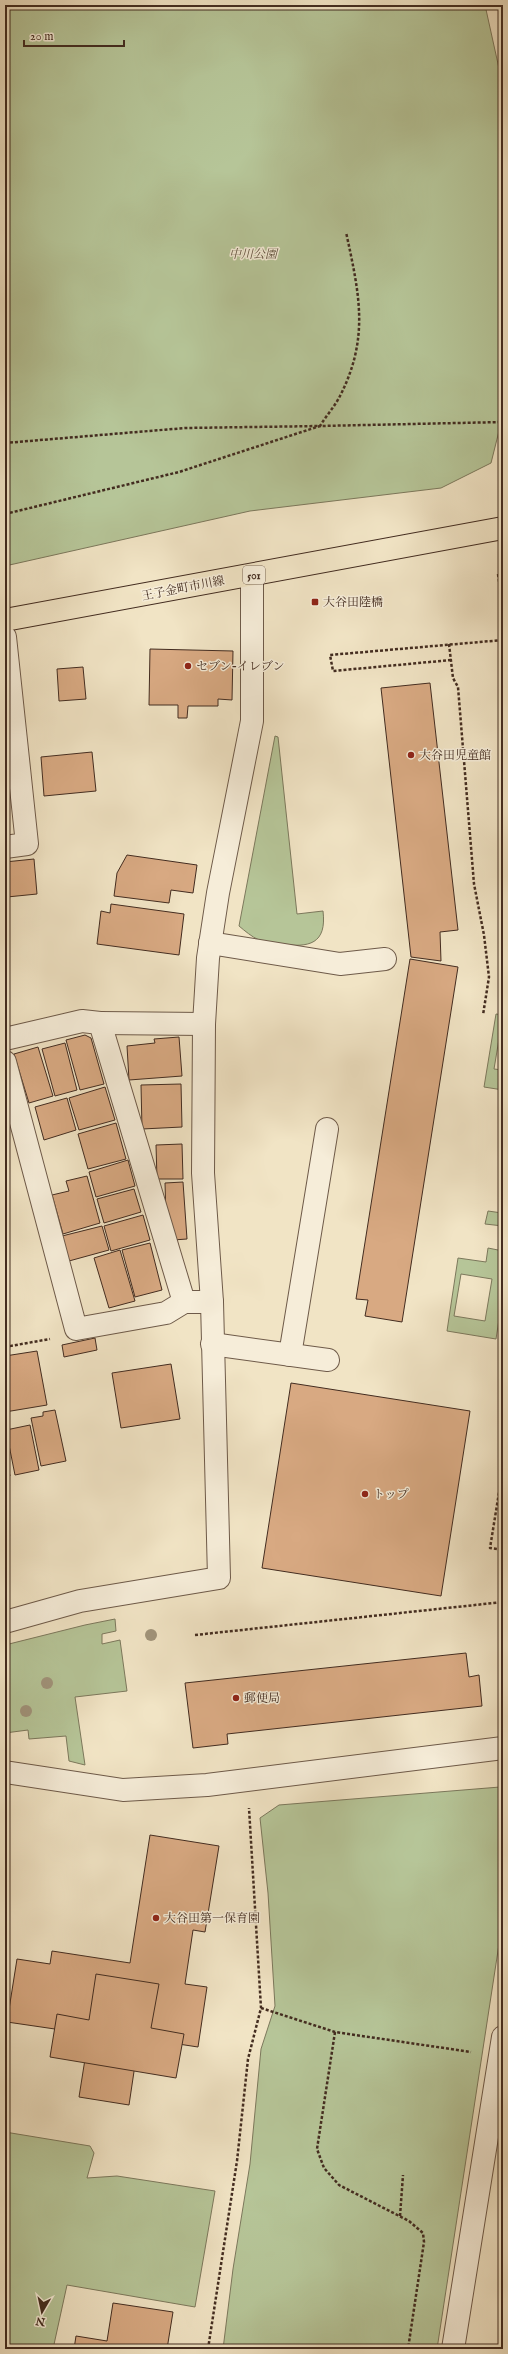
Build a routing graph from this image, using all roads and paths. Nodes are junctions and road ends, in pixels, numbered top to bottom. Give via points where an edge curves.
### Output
1 (346, 232) dead end
2 (503, 422) edge
3 (320, 426) junction
4 (5, 442) edge
5 (5, 514) edge
6 (503, 528) edge
7 (498, 574) dead end
8 (252, 575) junction
9 (503, 609) edge
10 (5, 620) edge
11 (5, 637) edge
12 (503, 640) edge
13 (449, 644) dead end
14 (451, 660) junction
15 (5, 847) edge
16 (210, 943) junction
17 (385, 959) dead end
18 (483, 1014) dead end
19 (100, 1023) junction
20 (204, 1024) junction
21 (5, 1039) edge
22 (5, 1062) edge
23 (327, 1129) dead end
24 (184, 1302) junction
25 (212, 1302) junction
26 (76, 1329) junction
27 (212, 1344) junction
28 (5, 1347) edge
29 (290, 1355) junction
30 (328, 1360) dead end
31 (503, 1468) edge
32 (503, 1550) edge
33 (503, 1602) edge
34 (5, 1622) edge
35 (195, 1635) dead end
36 (503, 1748) edge
37 (5, 1772) edge
38 (247, 1780) junction
39 (261, 2008) junction
40 (335, 2032) junction
41 (501, 2047) edge
42 (403, 2175) dead end
43 (400, 2216) junction
44 (208, 2349) edge
45 (408, 2349) edge
46 (453, 2349) edge

1 - 3 path via 359,299 358,342 352,369 340,396
2 - 3 path
3 - 4 path via 185,428
3 - 5 path via 179,472
6 - 8 main road, 王子金町市川線 / 501
7 - 9 path
8 - 10 main road, 王子金町市川線 / 501
8 - 16 street via 252,721
11 - 15 street via 27,844
12 - 14 path via 330,655 332,671
13 - 14 path, bridge
14 - 18 path, bridge via 453,678 458,687 474,884 489,977
16 - 17 street via 340,964
16 - 20 street
19 - 20 street
19 - 21 street via 82,1021
19 - 24 street
20 - 25 street via 203,1173
22 - 26 street
23 - 29 street
24 - 25 street
24 - 26 street via 166,1313
25 - 27 street
26 - 28 path via 67,1336
27 - 29 street
27 - 34 street via 219,1578 80,1601
29 - 30 street
31 - 32 path via 490,1548
33 - 35 path
36 - 38 street
37 - 38 street via 123,1790
38 - 39 path
39 - 40 path
39 - 44 path via 248,2059 237,2161
40 - 41 path
40 - 43 path via 318,2139 320,2159 329,2175 339,2185
41 - 46 street
42 - 43 path
43 - 45 path via 417,2226 423,2233 424,2242

